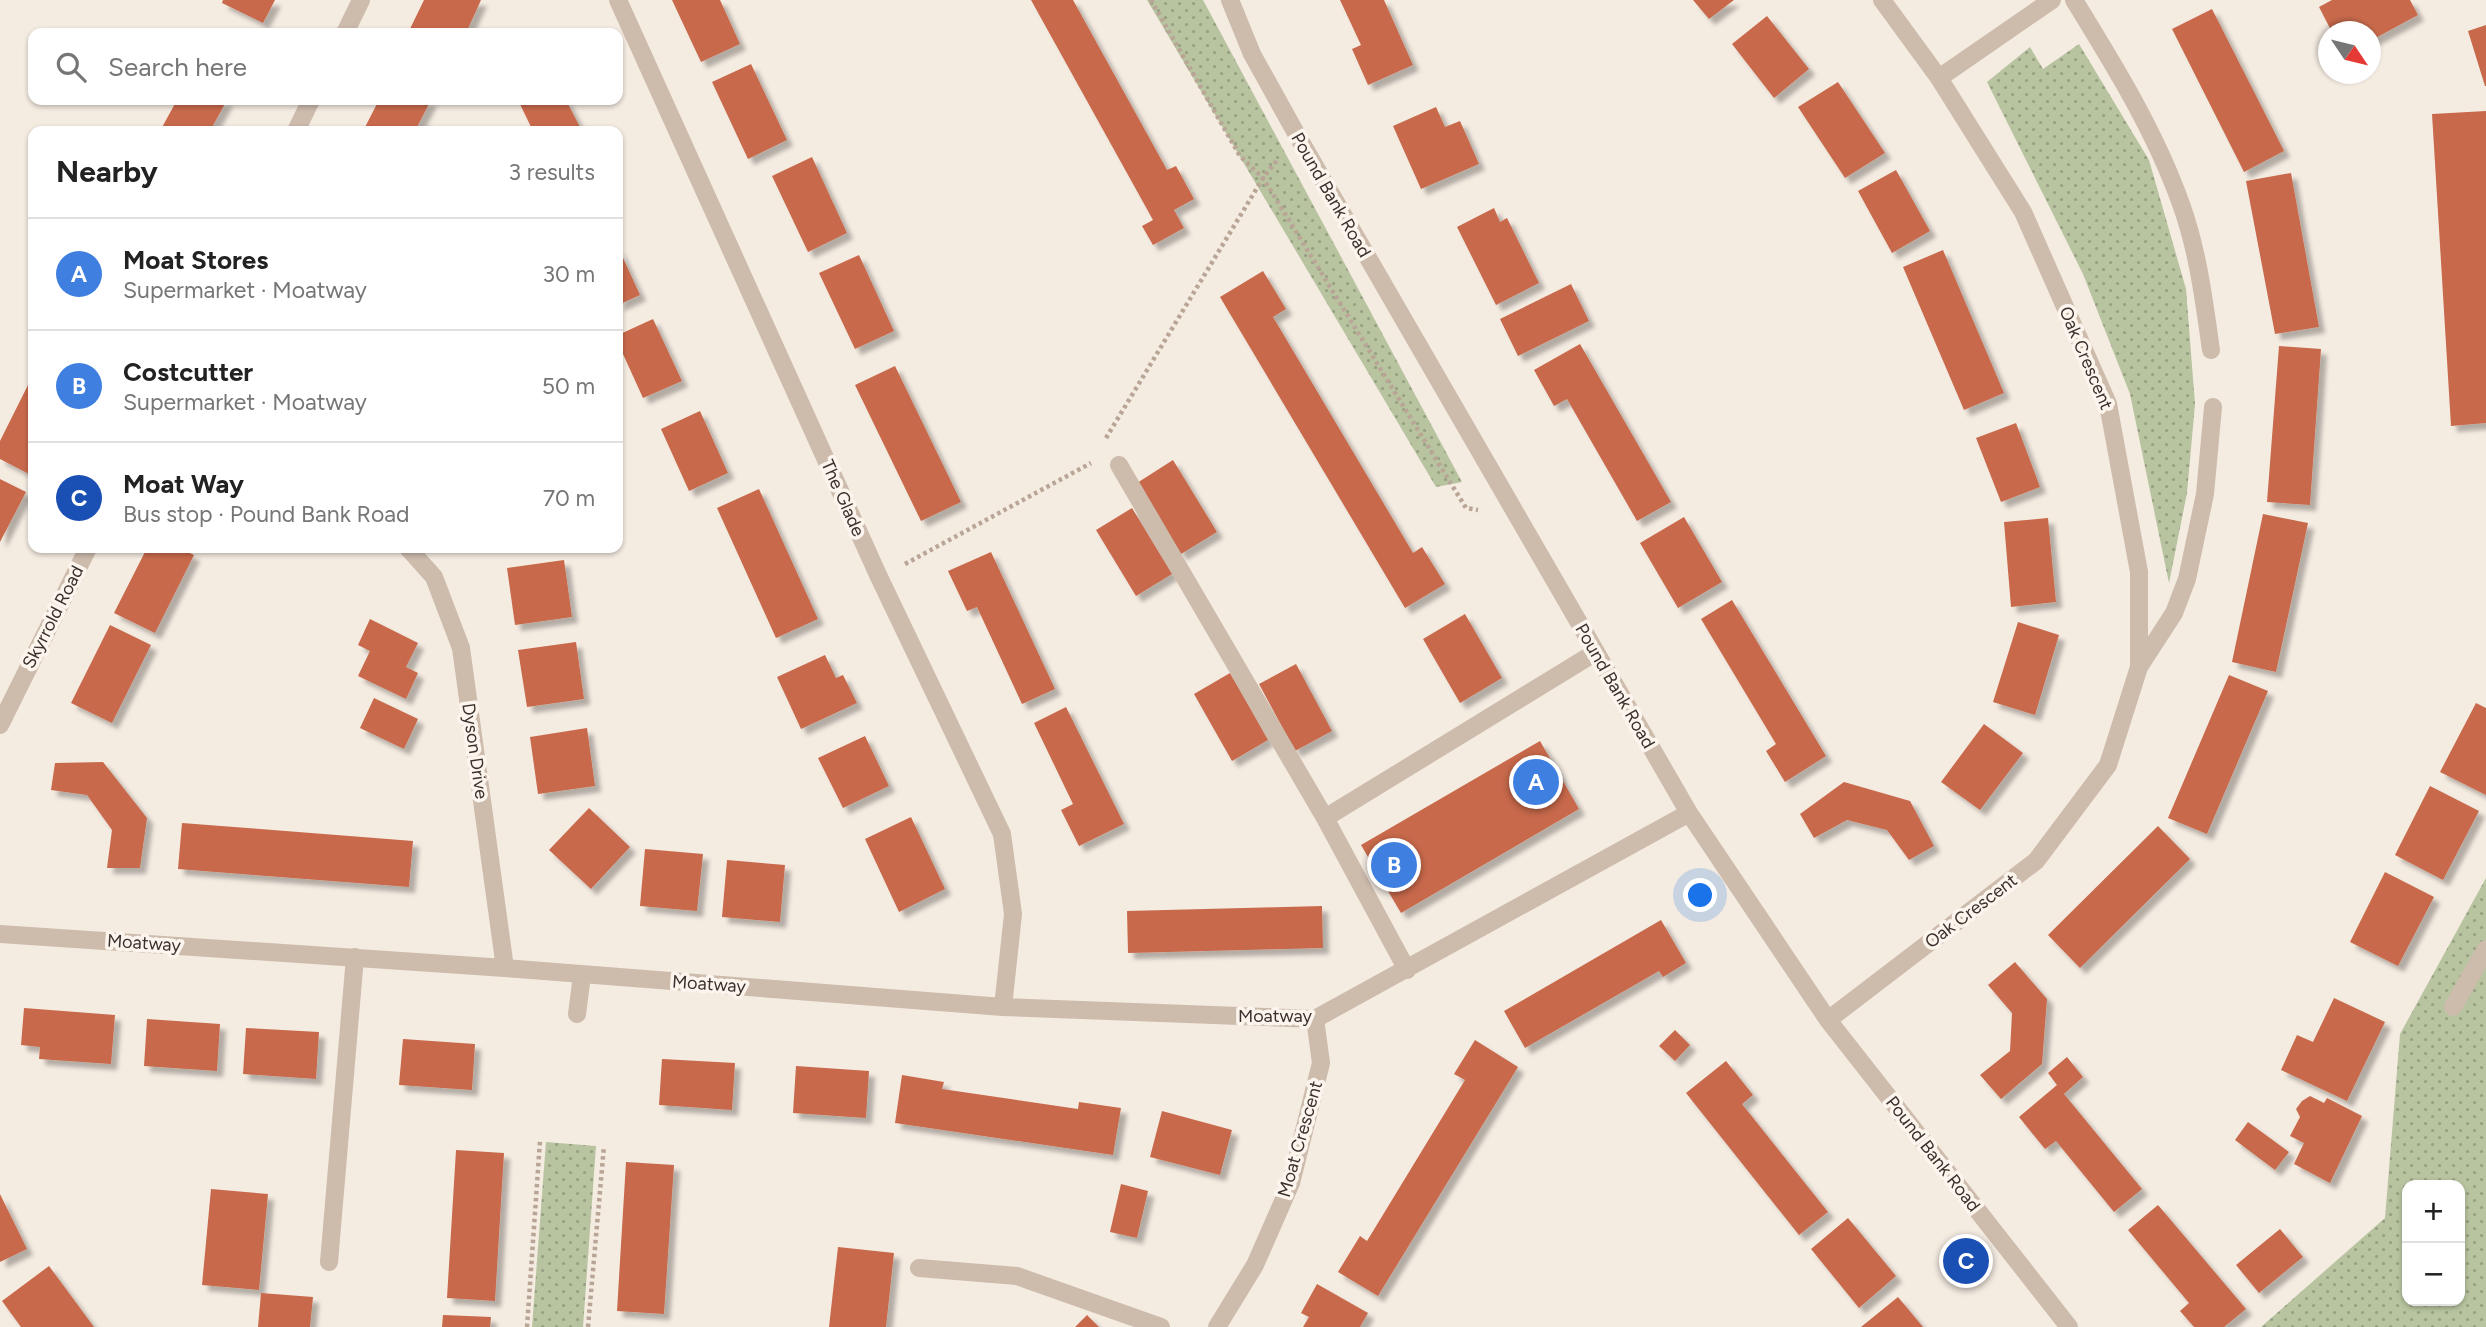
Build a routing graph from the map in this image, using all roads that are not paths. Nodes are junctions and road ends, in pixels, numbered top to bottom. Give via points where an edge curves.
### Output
1 (361, 0) edge
2 (618, 0) edge
3 (1230, 0) edge
4 (1882, 0) edge
5 (2052, 0) edge
6 (2074, 0) edge
7 (347, 28) edge
8 (1940, 78) junction
9 (309, 105) edge
10 (299, 126) edge
11 (2211, 350) dead end
12 (2213, 407) dead end
13 (1119, 466) dead end
14 (86, 553) edge
15 (412, 553) edge
16 (1596, 652) junction
17 (2139, 667) junction
18 (0, 725) edge
19 (1689, 813) junction
20 (1325, 818) junction
21 (0, 934) edge
22 (355, 957) junction
23 (2484, 959) edge
24 (505, 968) junction
25 (1407, 970) junction
26 (582, 975) junction
27 (1003, 1007) junction
28 (2453, 1007) dead end
29 (577, 1014) dead end
30 (1315, 1019) junction
31 (1828, 1020) junction
32 (329, 1262) dead end
33 (919, 1268) dead end
34 (1161, 1327) edge
35 (1217, 1327) edge
36 (2069, 1327) edge

1 - 7 street
2 - 27 street, The Glade via 879,578 1002,834 1013,914
3 - 16 street, Pound Bank Road via 1252,54 1297,135
4 - 8 street, Oak Crescent
5 - 8 street
6 - 11 street via 2149,128 2181,204 2194,248
8 - 17 street, Oak Crescent via 2023,212 2108,404 2139,572
9 - 10 street
12 - 17 street, Oak Crescent via 2205,494 2187,579 2174,612
13 - 20 street
14 - 18 street, Skyrrold Road
15 - 24 street, Dyson Drive via 434,577 461,648
16 - 19 street, Pound Bank Road
16 - 20 street
17 - 31 street, Oak Crescent via 2108,765 2036,862
19 - 25 street, Moatway
19 - 31 street, Pound Bank Road
20 - 25 street
21 - 22 street, Moatway
22 - 24 street, Moatway
22 - 32 street
23 - 28 street
24 - 26 street, Moatway
25 - 30 street, Moatway
26 - 27 street, Moatway
26 - 29 street
27 - 30 street, Moatway
30 - 35 street, Moat Crescent via 1321,1063 1291,1183 1255,1265
31 - 36 street, Pound Bank Road
33 - 34 street via 1017,1276

